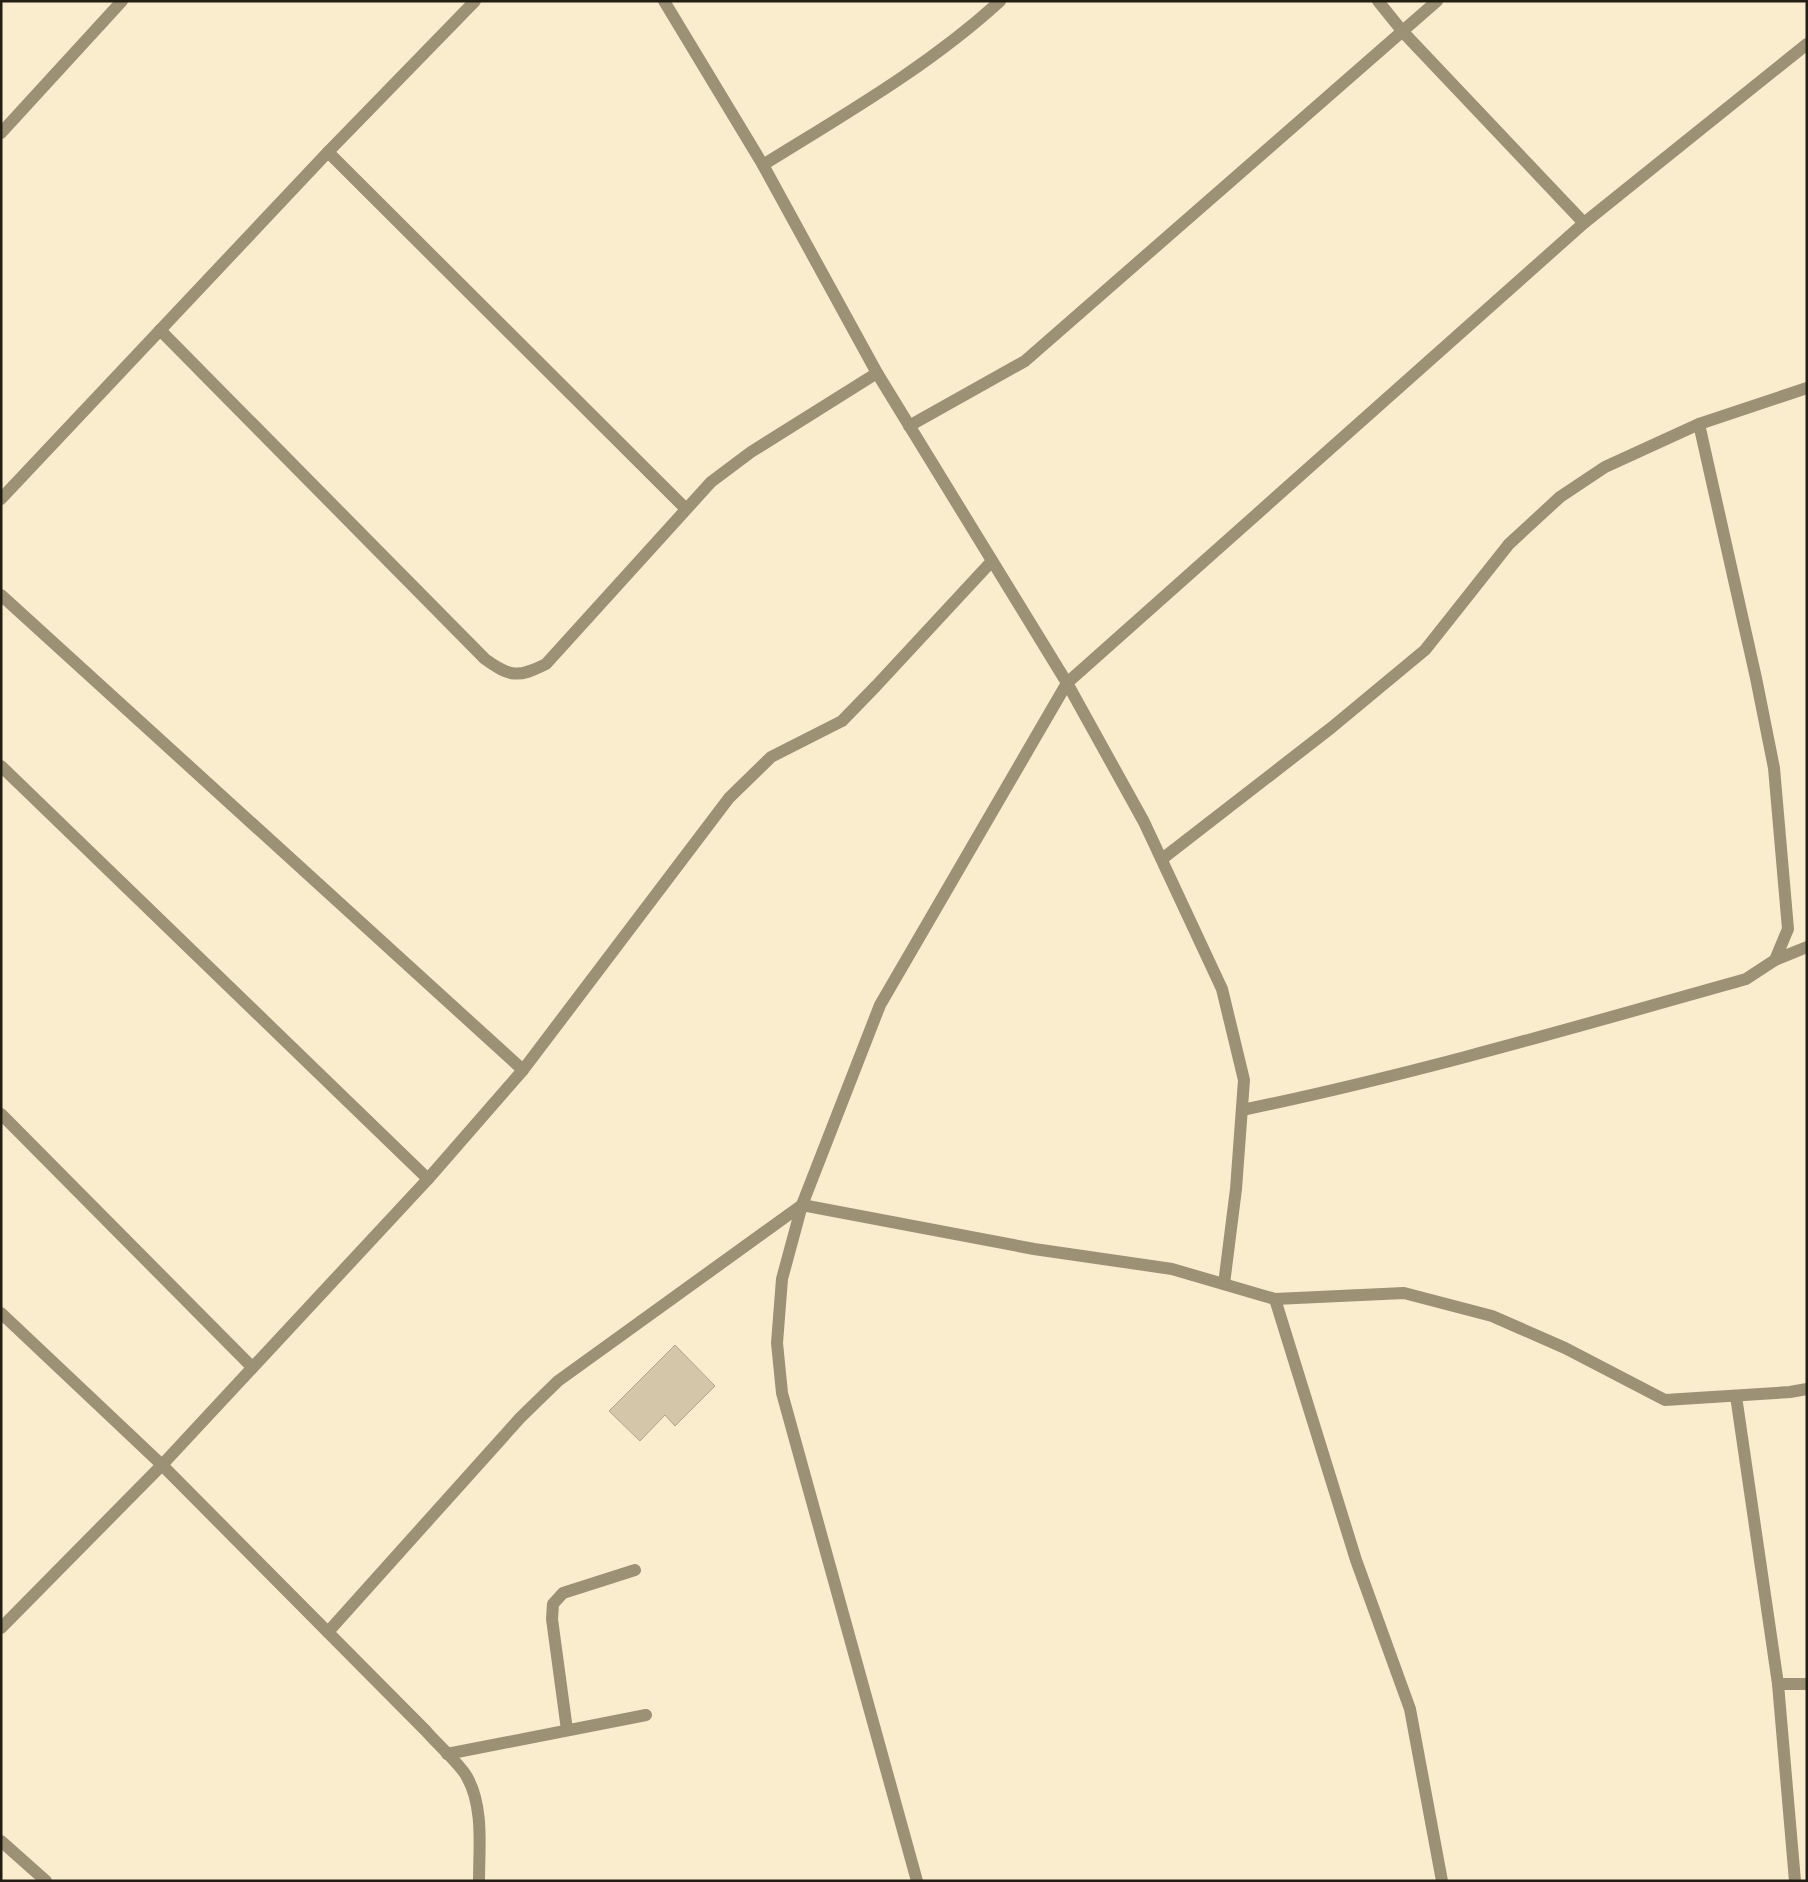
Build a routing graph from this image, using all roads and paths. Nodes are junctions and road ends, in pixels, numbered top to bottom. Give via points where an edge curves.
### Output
1 (122, 1) edge
2 (475, 1) edge
3 (664, 1) edge
4 (1000, 1) edge
5 (1378, 1) edge
6 (1437, 1) edge
7 (1403, 32) junction
8 (1807, 44) edge
9 (1, 133) edge
10 (328, 152) junction
11 (763, 166) junction
12 (1584, 224) junction
13 (160, 330) junction
14 (877, 373) junction
15 (1807, 388) edge
16 (1699, 424) junction
17 (909, 426) junction
18 (1, 499) edge
19 (685, 508) junction
20 (992, 561) junction
21 (1, 595) edge
22 (1067, 683) junction
23 (1, 766) edge
24 (1162, 859) junction
25 (1807, 947) edge
26 (1775, 960) junction
27 (523, 1070) junction
28 (1242, 1110) junction
29 (1, 1114) edge
30 (428, 1179) junction
31 (802, 1205) junction
32 (1224, 1284) junction
33 (1275, 1299) junction
34 (1, 1313) edge
35 (252, 1367) junction
36 (1807, 1389) edge
37 (1736, 1396) junction
38 (162, 1465) junction
39 (635, 1570) dead end
40 (1, 1628) edge
41 (328, 1632) junction
42 (1778, 1684) junction
43 (1807, 1684) edge
44 (646, 1715) dead end
45 (567, 1730) junction
46 (447, 1754) junction
47 (1, 1841) edge
48 (46, 1881) edge
49 (479, 1881) edge
50 (917, 1881) edge
51 (1442, 1881) edge
52 (1795, 1881) edge

1 - 9 street
2 - 10 street
3 - 11 street
4 - 11 street via 922,66
5 - 7 street
6 - 7 street
7 - 12 street
7 - 17 street via 1025,361
8 - 12 street
10 - 13 street
10 - 19 street
11 - 14 street
12 - 22 street
13 - 18 street
13 - 19 street via 485,659 513,674 528,673 546,664
14 - 17 street
14 - 19 street via 751,452 711,482
15 - 16 street
16 - 24 street via 1605,467 1560,497 1509,544 1425,650 1331,728
16 - 26 street via 1774,768 1788,929
17 - 20 street
20 - 22 street
20 - 27 street via 842,720 771,756 729,798
21 - 27 street
22 - 24 street
22 - 31 street via 880,1005
23 - 30 street
24 - 28 street via 1222,989 1244,1080
25 - 26 street
26 - 28 street via 1746,979 1464,1058
27 - 30 street
28 - 32 street
29 - 35 street
30 - 35 street
31 - 32 street via 1034,1249 1172,1270
31 - 41 street via 558,1381 520,1418
31 - 50 street via 782,1279 777,1343 782,1393
32 - 33 street
33 - 37 street via 1404,1293 1492,1316 1565,1348 1666,1400
33 - 51 street via 1356,1560 1410,1709
34 - 38 street
35 - 38 street
36 - 37 street
37 - 42 street
38 - 40 street
38 - 41 street
39 - 45 street via 563,1593 553,1604 552,1619
41 - 46 street
42 - 43 street
42 - 52 street
44 - 45 street
45 - 46 street
46 - 49 street via 467,1776 474,1794 478,1814
47 - 48 street

